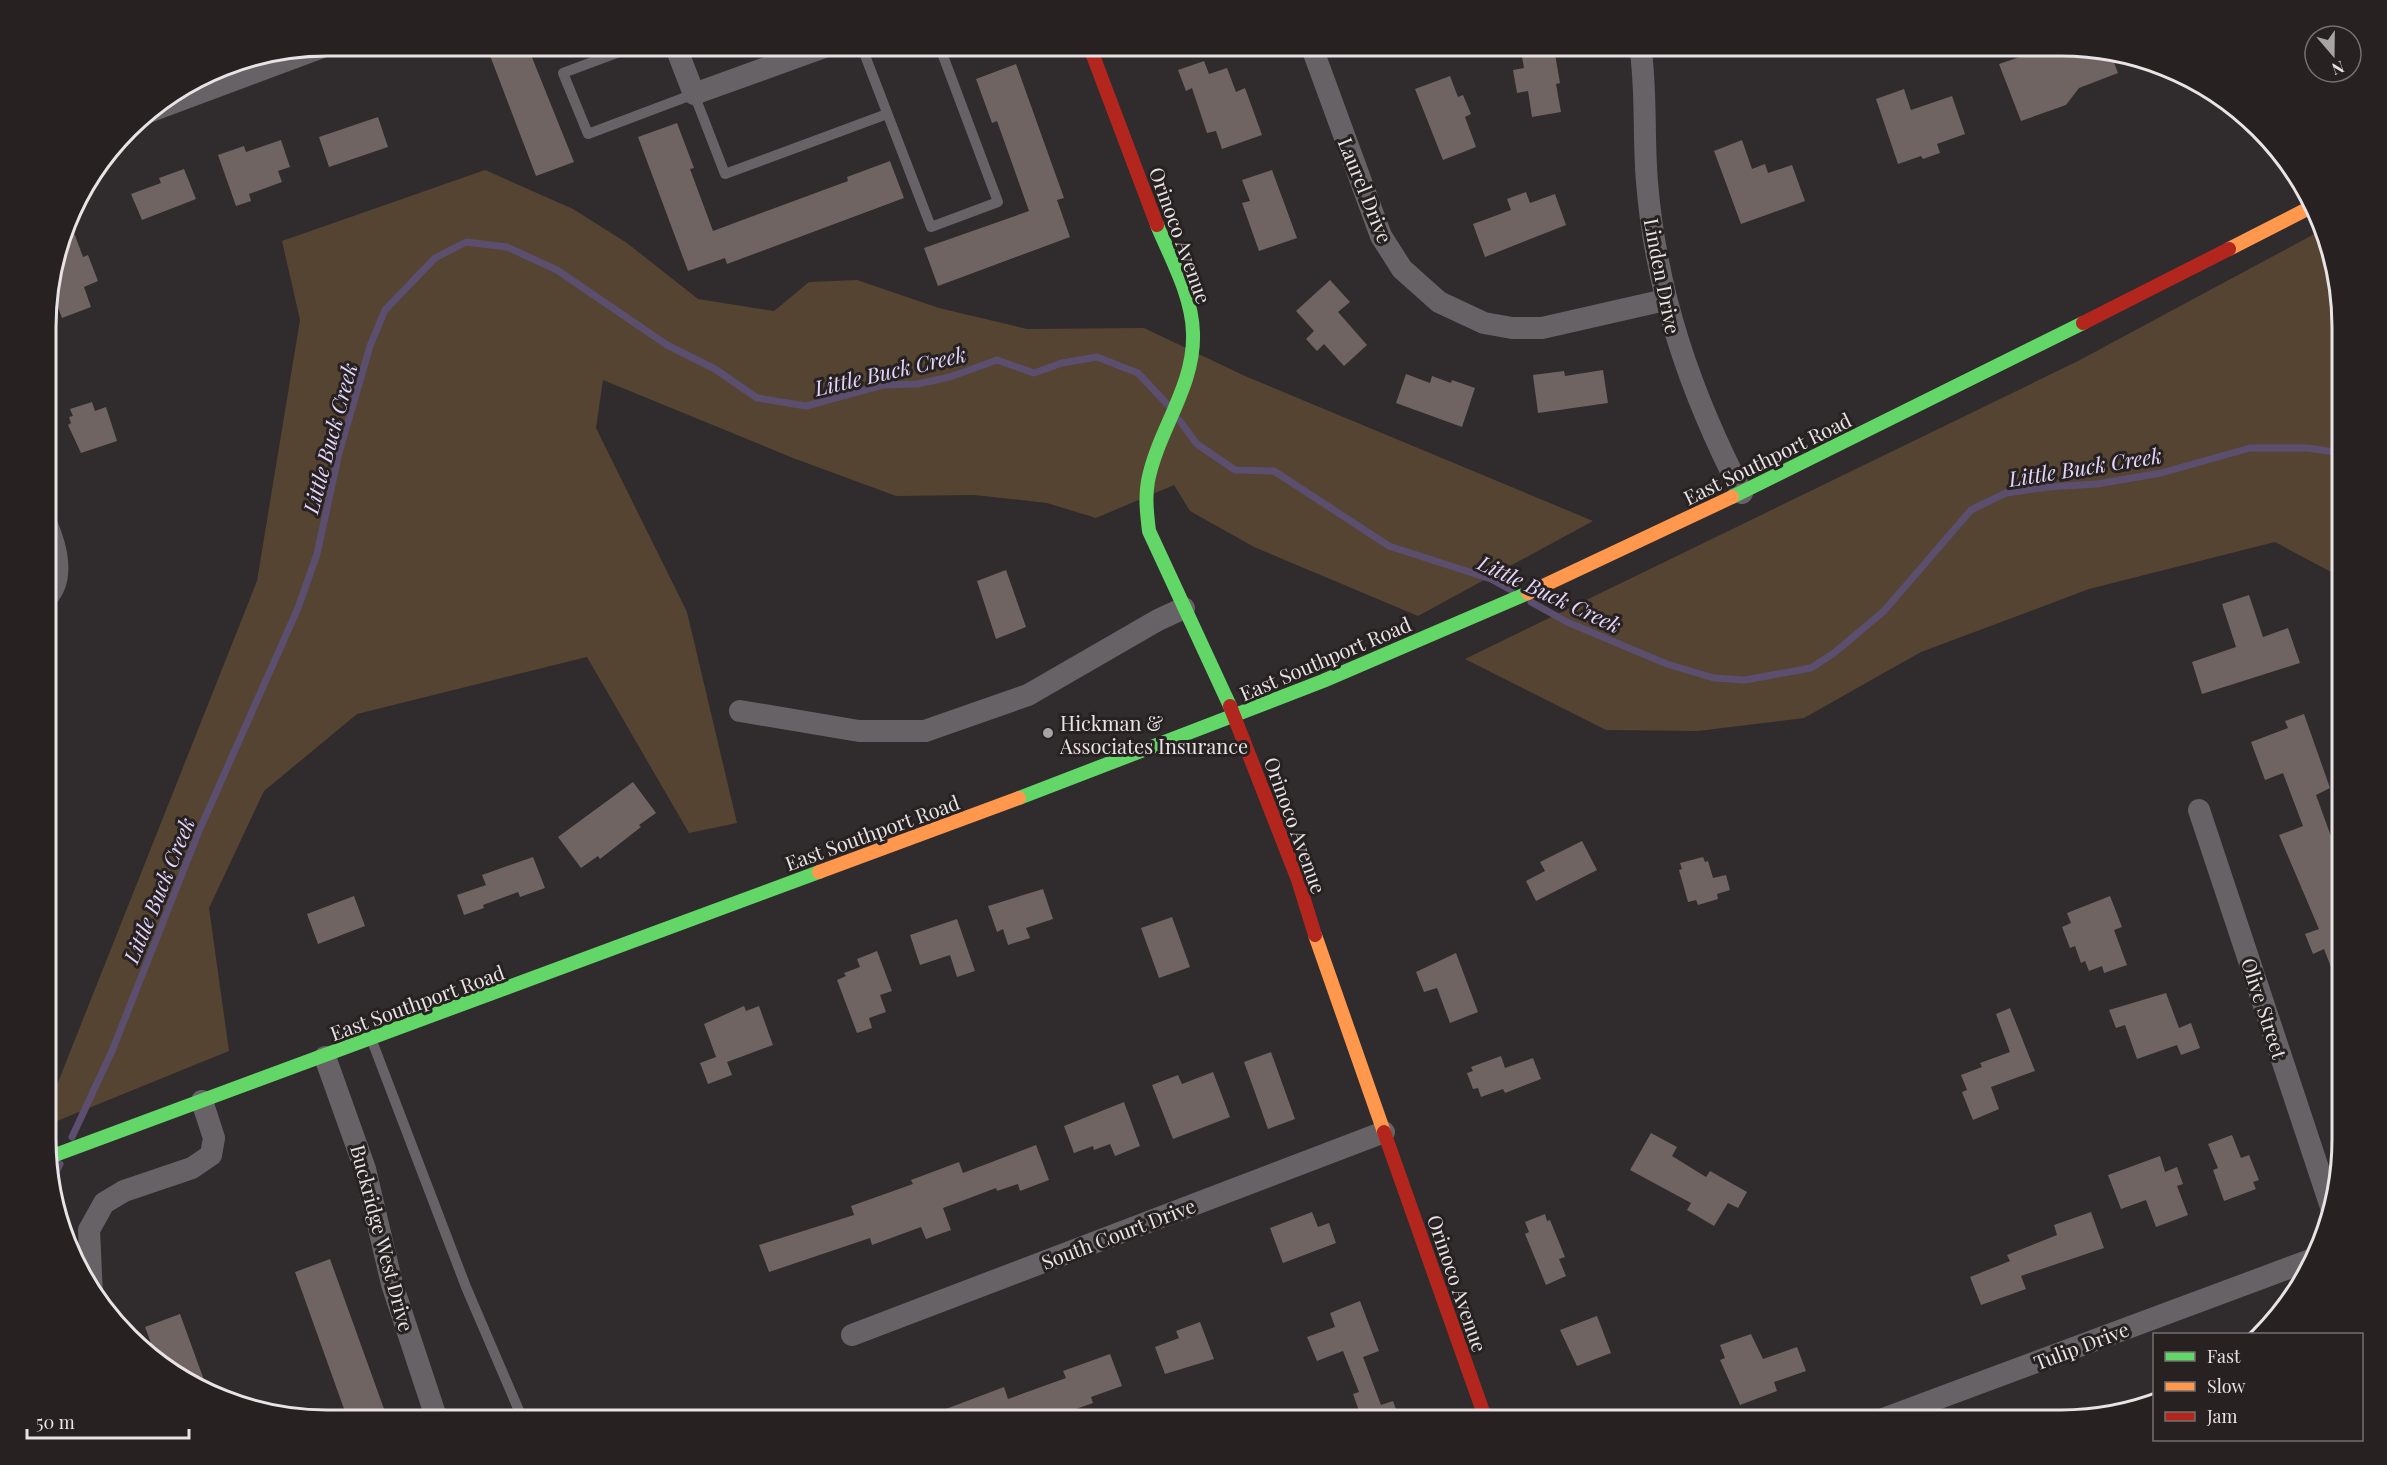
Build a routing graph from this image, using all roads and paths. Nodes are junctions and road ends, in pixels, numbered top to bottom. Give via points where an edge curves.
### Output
1 (610, 56) edge
2 (679, 56) edge
3 (786, 56) edge
4 (865, 56) edge
5 (943, 56) edge
6 (1093, 56) edge
7 (1315, 56) edge
8 (1641, 56) edge
9 (266, 63) edge
10 (236, 71) edge
11 (694, 94) junction
12 (887, 114) junction
13 (2305, 210) edge
14 (1665, 300) junction
15 (1742, 493) junction
16 (56, 546) edge
17 (56, 574) edge
18 (1184, 608) junction
19 (740, 711) dead end
20 (1235, 717) junction
21 (2199, 810) dead end
22 (372, 1040) junction
23 (326, 1057) junction
24 (202, 1101) junction
25 (1384, 1132) junction
26 (56, 1155) edge
27 (2326, 1192) edge
28 (2302, 1262) edge
29 (91, 1273) edge
30 (852, 1335) dead end
31 (434, 1410) edge
32 (519, 1410) edge
33 (1482, 1410) edge
34 (1907, 1410) edge

1 - 11 lane via 563,74 588,134
2 - 11 street
3 - 11 street
4 - 12 lane
5 - 12 lane via 998,202 931,226
6 - 18 main road, Orinoco Avenue via 1187,304 1193,342 1185,383 1151,464 1145,498 1155,548
7 - 14 street, Laurel Drive via 1381,236 1402,269 1439,302 1484,323 1532,328
8 - 14 street, Linden Drive via 1648,193
9 - 10 street
11 - 12 lane via 725,174
13 - 15 main road, East Southport Road
14 - 15 street, Linden Drive via 1697,398
15 - 20 main road, East Southport Road via 1558,579
16 - 17 street
18 - 19 street via 1028,694 925,731 860,731
18 - 20 main road, Orinoco Avenue
20 - 22 main road, East Southport Road
20 - 25 main road, Orinoco Avenue via 1298,880
21 - 27 street, Olive Street
22 - 23 main road, East Southport Road
22 - 32 lane via 466,1287
23 - 24 main road, East Southport Road
23 - 31 street, Buckridge West Drive via 366,1169 392,1284
24 - 26 main road, East Southport Road
24 - 29 street via 214,1138 211,1155 192,1168 124,1191 104,1203 90,1230
25 - 30 street, South Court Drive
25 - 33 main road, Orinoco Avenue
28 - 34 street, Tulip Drive

